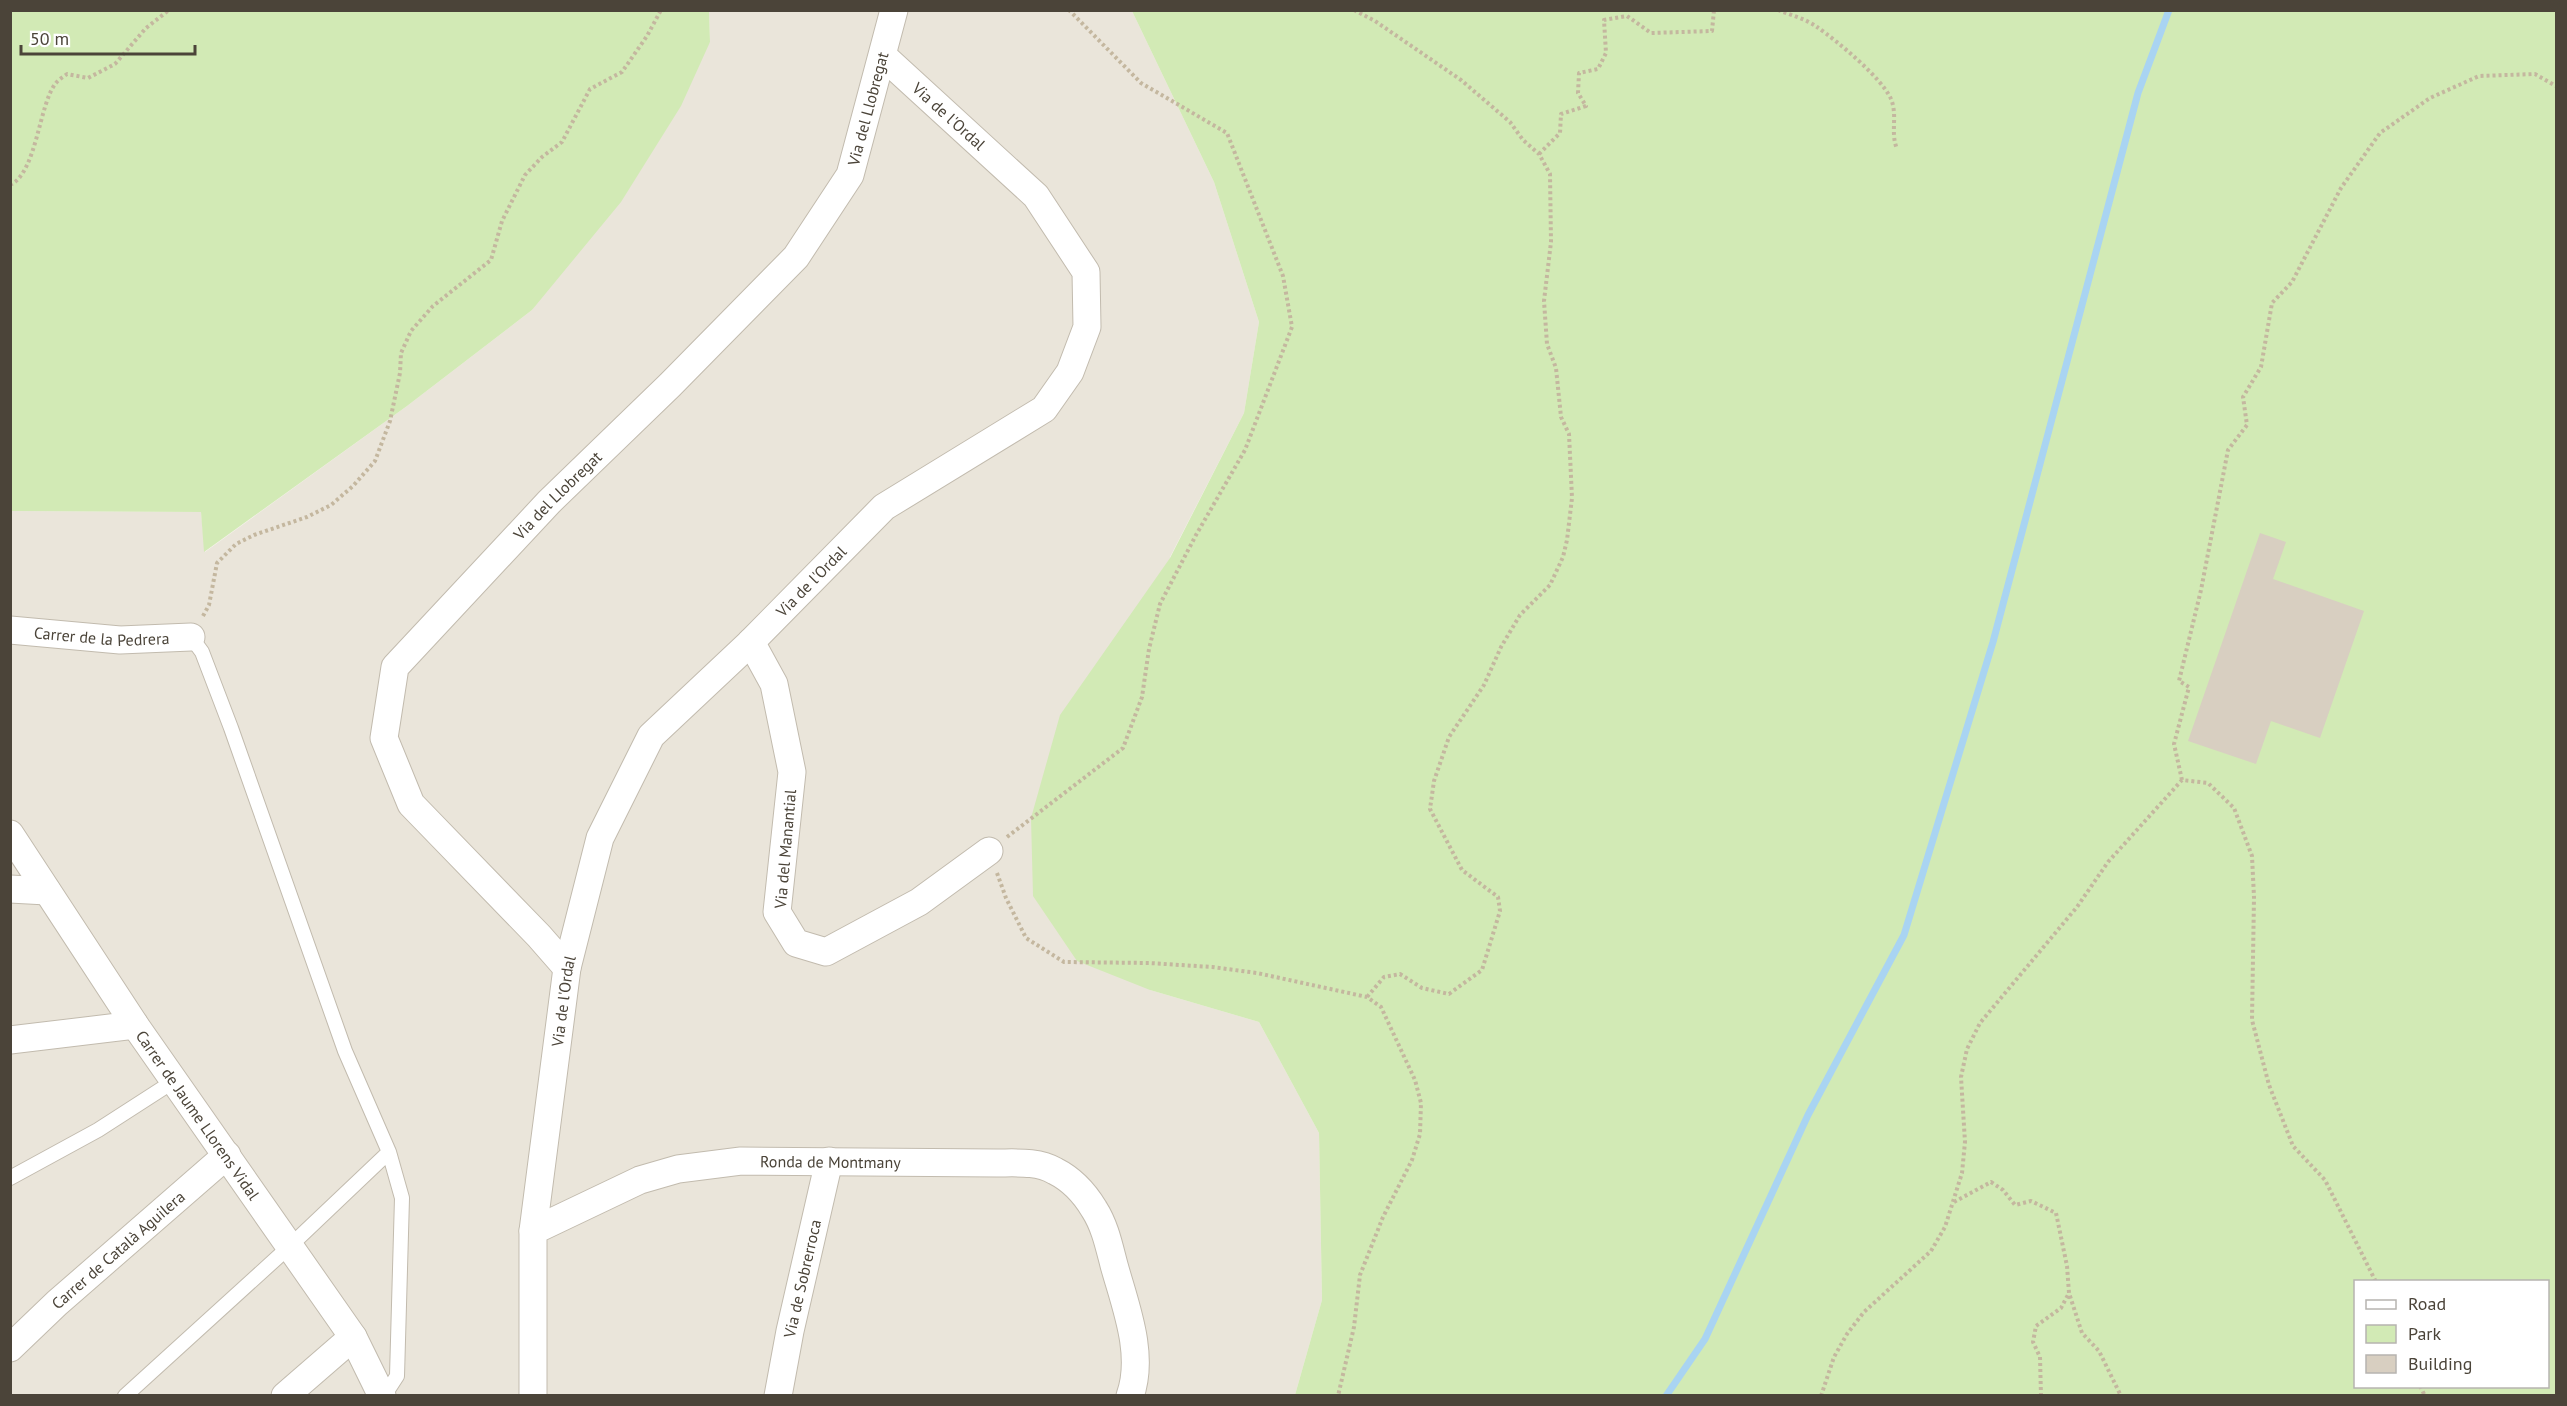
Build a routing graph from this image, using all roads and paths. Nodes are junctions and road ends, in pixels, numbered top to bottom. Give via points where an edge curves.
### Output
1 (169, 10) edge
2 (661, 10) edge
3 (894, 10) edge
4 (1069, 10) edge
5 (1354, 10) edge
6 (1714, 10) edge
7 (1778, 10) edge
8 (883, 56) junction
9 (2556, 87) edge
10 (1897, 149) dead end
11 (1539, 154) junction
12 (10, 185) edge
13 (10, 630) edge
14 (191, 637) junction
15 (751, 642) junction
16 (2182, 780) junction
17 (10, 834) edge
18 (989, 851) junction
19 (10, 889) edge
20 (48, 891) junction
21 (567, 968) junction
22 (1367, 997) junction
23 (135, 1025) junction
24 (10, 1040) edge
25 (174, 1081) junction
26 (389, 1152) junction
27 (226, 1155) junction
28 (829, 1161) junction
29 (10, 1178) edge
30 (1953, 1202) junction
31 (533, 1232) junction
32 (290, 1246) junction
33 (2375, 1280) edge
34 (2069, 1293) junction
35 (353, 1337) junction
36 (10, 1348) edge
37 (125, 1395) edge
38 (285, 1395) edge
39 (383, 1395) edge
40 (533, 1395) edge
41 (778, 1395) edge
42 (1130, 1395) edge
43 (1338, 1395) edge
44 (1821, 1395) edge
45 (2040, 1395) edge
46 (2121, 1395) edge

1 - 12 path via 146,28 115,64 88,78 67,74 56,82 26,166
2 - 14 path via 622,72 590,89 562,142 525,175 502,221 491,260 434,306 411,331 401,353 390,422 375,461 331,504 236,544 217,563 209,605
3 - 8 street, Via del Llobregat
4 - 18 path via 1141,83 1227,133 1283,276 1292,327 1245,450 1160,604 1142,697 1123,748
5 - 11 path via 1461,80 1510,122
6 - 11 path via 1712,32 1651,33 1628,16 1604,20 1606,53 1598,69 1579,73 1578,93 1586,106 1561,114 1560,133
7 - 10 path via 1816,26 1876,77 1895,112 1892,137
8 - 15 street, Via de l'Ordal via 1036,196 1086,272 1087,327 1070,372 1044,409 884,507
8 - 21 street, Via del Llobregat via 850,175 796,257 549,502 395,667 384,738 411,804
9 - 16 path via 2535,74 2479,76 2430,98 2380,133 2341,188 2292,282 2272,303 2261,367 2242,397 2247,425 2228,450 2179,681 2189,687 2174,744
11 - 22 path via 1550,174 1551,242 1544,301 1546,344 1556,368 1561,417 1570,445 1572,498 1567,540 1550,585 1520,615 1484,685 1449,737 1434,781 1430,809 1462,870 1498,897 1500,911 1482,970 1449,994 1422,988 1400,974 1384,977
13 - 14 street, Carrer de la Pedrera via 120,640
14 - 26 lane via 202,652 345,1051
15 - 18 street, Via del Manantial via 774,684 792,772 777,912 796,943 826,952 919,902
15 - 21 street, Via de l'Ordal via 651,736 600,838
16 - 30 path via 2108,862 2077,907 1980,1023 1967,1049 1961,1077 1965,1142 1962,1173
16 - 33 path via 2208,783 2234,808 2252,856 2252,1020 2269,1085 2293,1146 2325,1180
17 - 20 street, Carrer de Jaume Llorens Vidal
18 - 22 path via 1026,938 1064,962 1212,967
19 - 20 street
20 - 23 street, Carrer de Jaume Llorens Vidal
21 - 31 street, Via de l'Ordal
22 - 43 path via 1381,1007 1415,1080 1421,1103 1419,1134 1412,1160 1360,1275 1354,1327
23 - 24 street
23 - 25 street, Carrer de Jaume Llorens Vidal
25 - 27 street, Carrer de Jaume Llorens Vidal
25 - 29 lane via 98,1130
26 - 32 lane
26 - 39 lane via 402,1198 397,1377
27 - 32 street, Carrer de Jaume Llorens Vidal
27 - 36 street, Carrer de Català Aguilera
28 - 31 street, Ronda de Montmany via 741,1161 678,1169 640,1180
28 - 41 street, Via de Sobrerroca
28 - 42 street, Ronda de Montmany via 1039,1164 1069,1180 1095,1210 1103,1228 1133,1340 1135,1362
30 - 34 path via 1991,1182 2015,1205 2031,1201 2056,1213
30 - 44 path via 1931,1251 1864,1312 1847,1334
31 - 40 street
32 - 35 street, Carrer de Jaume Llorens Vidal
32 - 37 lane
34 - 45 path via 2061,1308 2036,1326 2033,1342 2040,1357
34 - 46 path via 2082,1333 2099,1351
35 - 38 street
35 - 39 street, Carrer de Jaume Llorens Vidal

